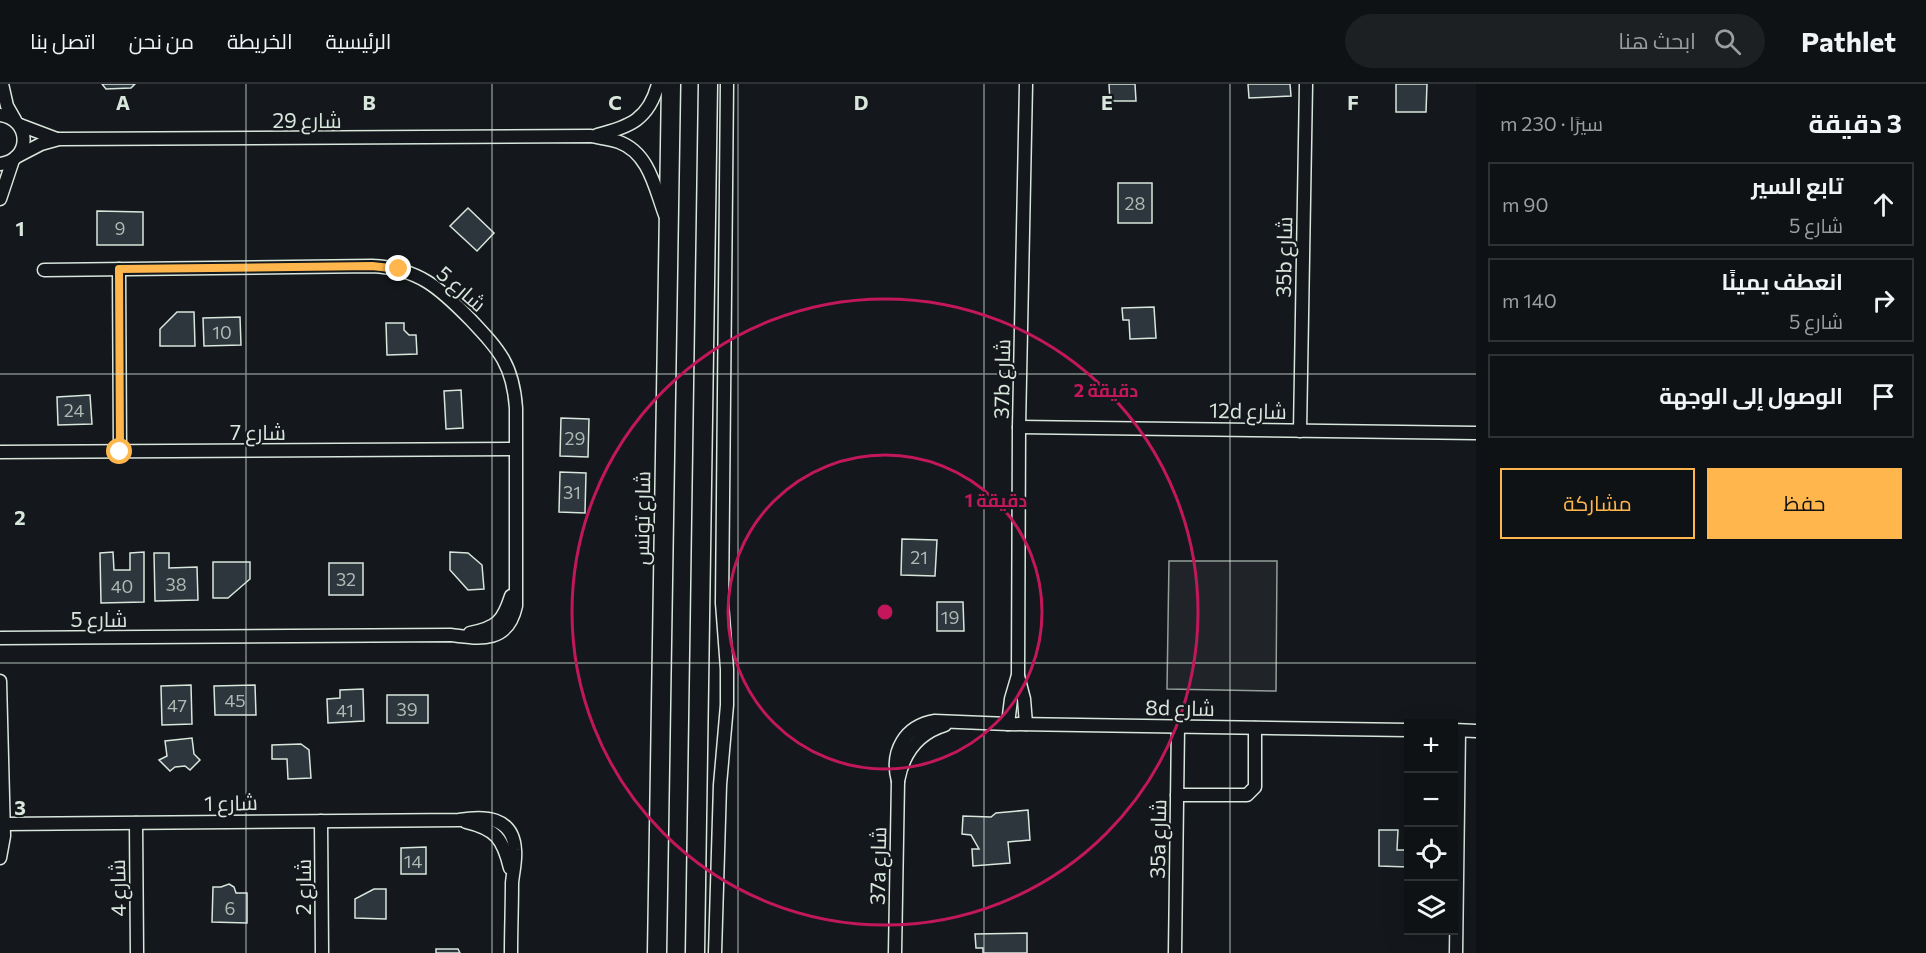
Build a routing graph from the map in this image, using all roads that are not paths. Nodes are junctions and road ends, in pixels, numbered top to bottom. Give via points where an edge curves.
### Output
1 (2, 84) edge
2 (658, 84) edge
3 (671, 84) edge
4 (708, 84) edge
5 (726, 84) edge
6 (1026, 84) edge
7 (1306, 84) edge
8 (0, 115) edge
9 (17, 123) junction
10 (591, 136) junction
11 (58, 139) junction
12 (14, 159) junction
13 (0, 164) edge
14 (0, 199) edge
15 (668, 225) junction
16 (119, 269) junction
17 (44, 270) dead end
18 (1019, 427) junction
19 (1300, 430) junction
20 (1476, 433) edge
21 (515, 449) junction
22 (0, 452) edge
23 (120, 452) junction
24 (0, 638) edge
25 (1018, 675) junction
26 (0, 681) edge
27 (1008, 724) junction
28 (1026, 724) junction
29 (1178, 726) junction
30 (1255, 728) junction
31 (1404, 730) edge
32 (1458, 731) edge
33 (1476, 731) edge
34 (910, 739) joint
35 (1456, 773) edge
36 (1177, 795) junction
37 (321, 821) junction
38 (136, 822) junction
39 (3, 824) junction
40 (0, 858) edge
41 (137, 953) edge
42 (322, 953) edge
43 (511, 953) edge
44 (657, 953) edge
45 (695, 953) edge
46 (715, 953) edge
47 (895, 953) edge
48 (1175, 953) edge
49 (1456, 953) edge

1 - 9 street
2 - 10 street, شارع 29 via 648,108 634,122
3 - 15 main road, شارع تونس
4 - 45 main road
5 - 46 street via 722,603 728,705 720,785
6 - 18 street, 37b شارع
7 - 19 street, 35b شارع
8 - 9 street, شارع 29
9 - 11 street, شارع 29
9 - 12 street via 23,132 23,146
10 - 11 street, شارع 29
10 - 15 street, شارع 29 via 617,141 639,155 648,167
11 - 12 street, شارع 29
12 - 13 street, شارع 29
12 - 14 street
15 - 44 main road, شارع تونس
16 - 17 street, شارع 5
16 - 21 street, شارع 5 via 372,266 411,273 448,296 500,353 513,382
16 - 23 street
18 - 19 street, 12d شارع
18 - 25 street, 37b شارع
19 - 20 street, 12d شارع
21 - 23 street, شارع 7
21 - 24 street, شارع 5 via 515,584 507,610 485,630 451,635
22 - 23 street, شارع 7
25 - 27 street, 37b شارع
25 - 28 street, 37b شارع
26 - 39 street
27 - 28 street, 8d شارع
27 - 34 street, 8d شارع via 952,723
28 - 29 street, 8d شارع
29 - 30 street, 8d شارع
29 - 36 street, 35a شارع
30 - 31 street, 8d شارع
30 - 36 street via 1255,787 1247,795
32 - 33 street
34 - 47 street, 37a شارع via 901,743 896,758
35 - 49 street
36 - 48 street, 35a شارع
37 - 38 street, شارع 1
37 - 42 street, شارع 2
37 - 43 street, شارع 1 via 459,820 480,825 497,837 507,854 513,880
38 - 39 street, شارع 1
38 - 41 street, شارع 4
39 - 40 street

